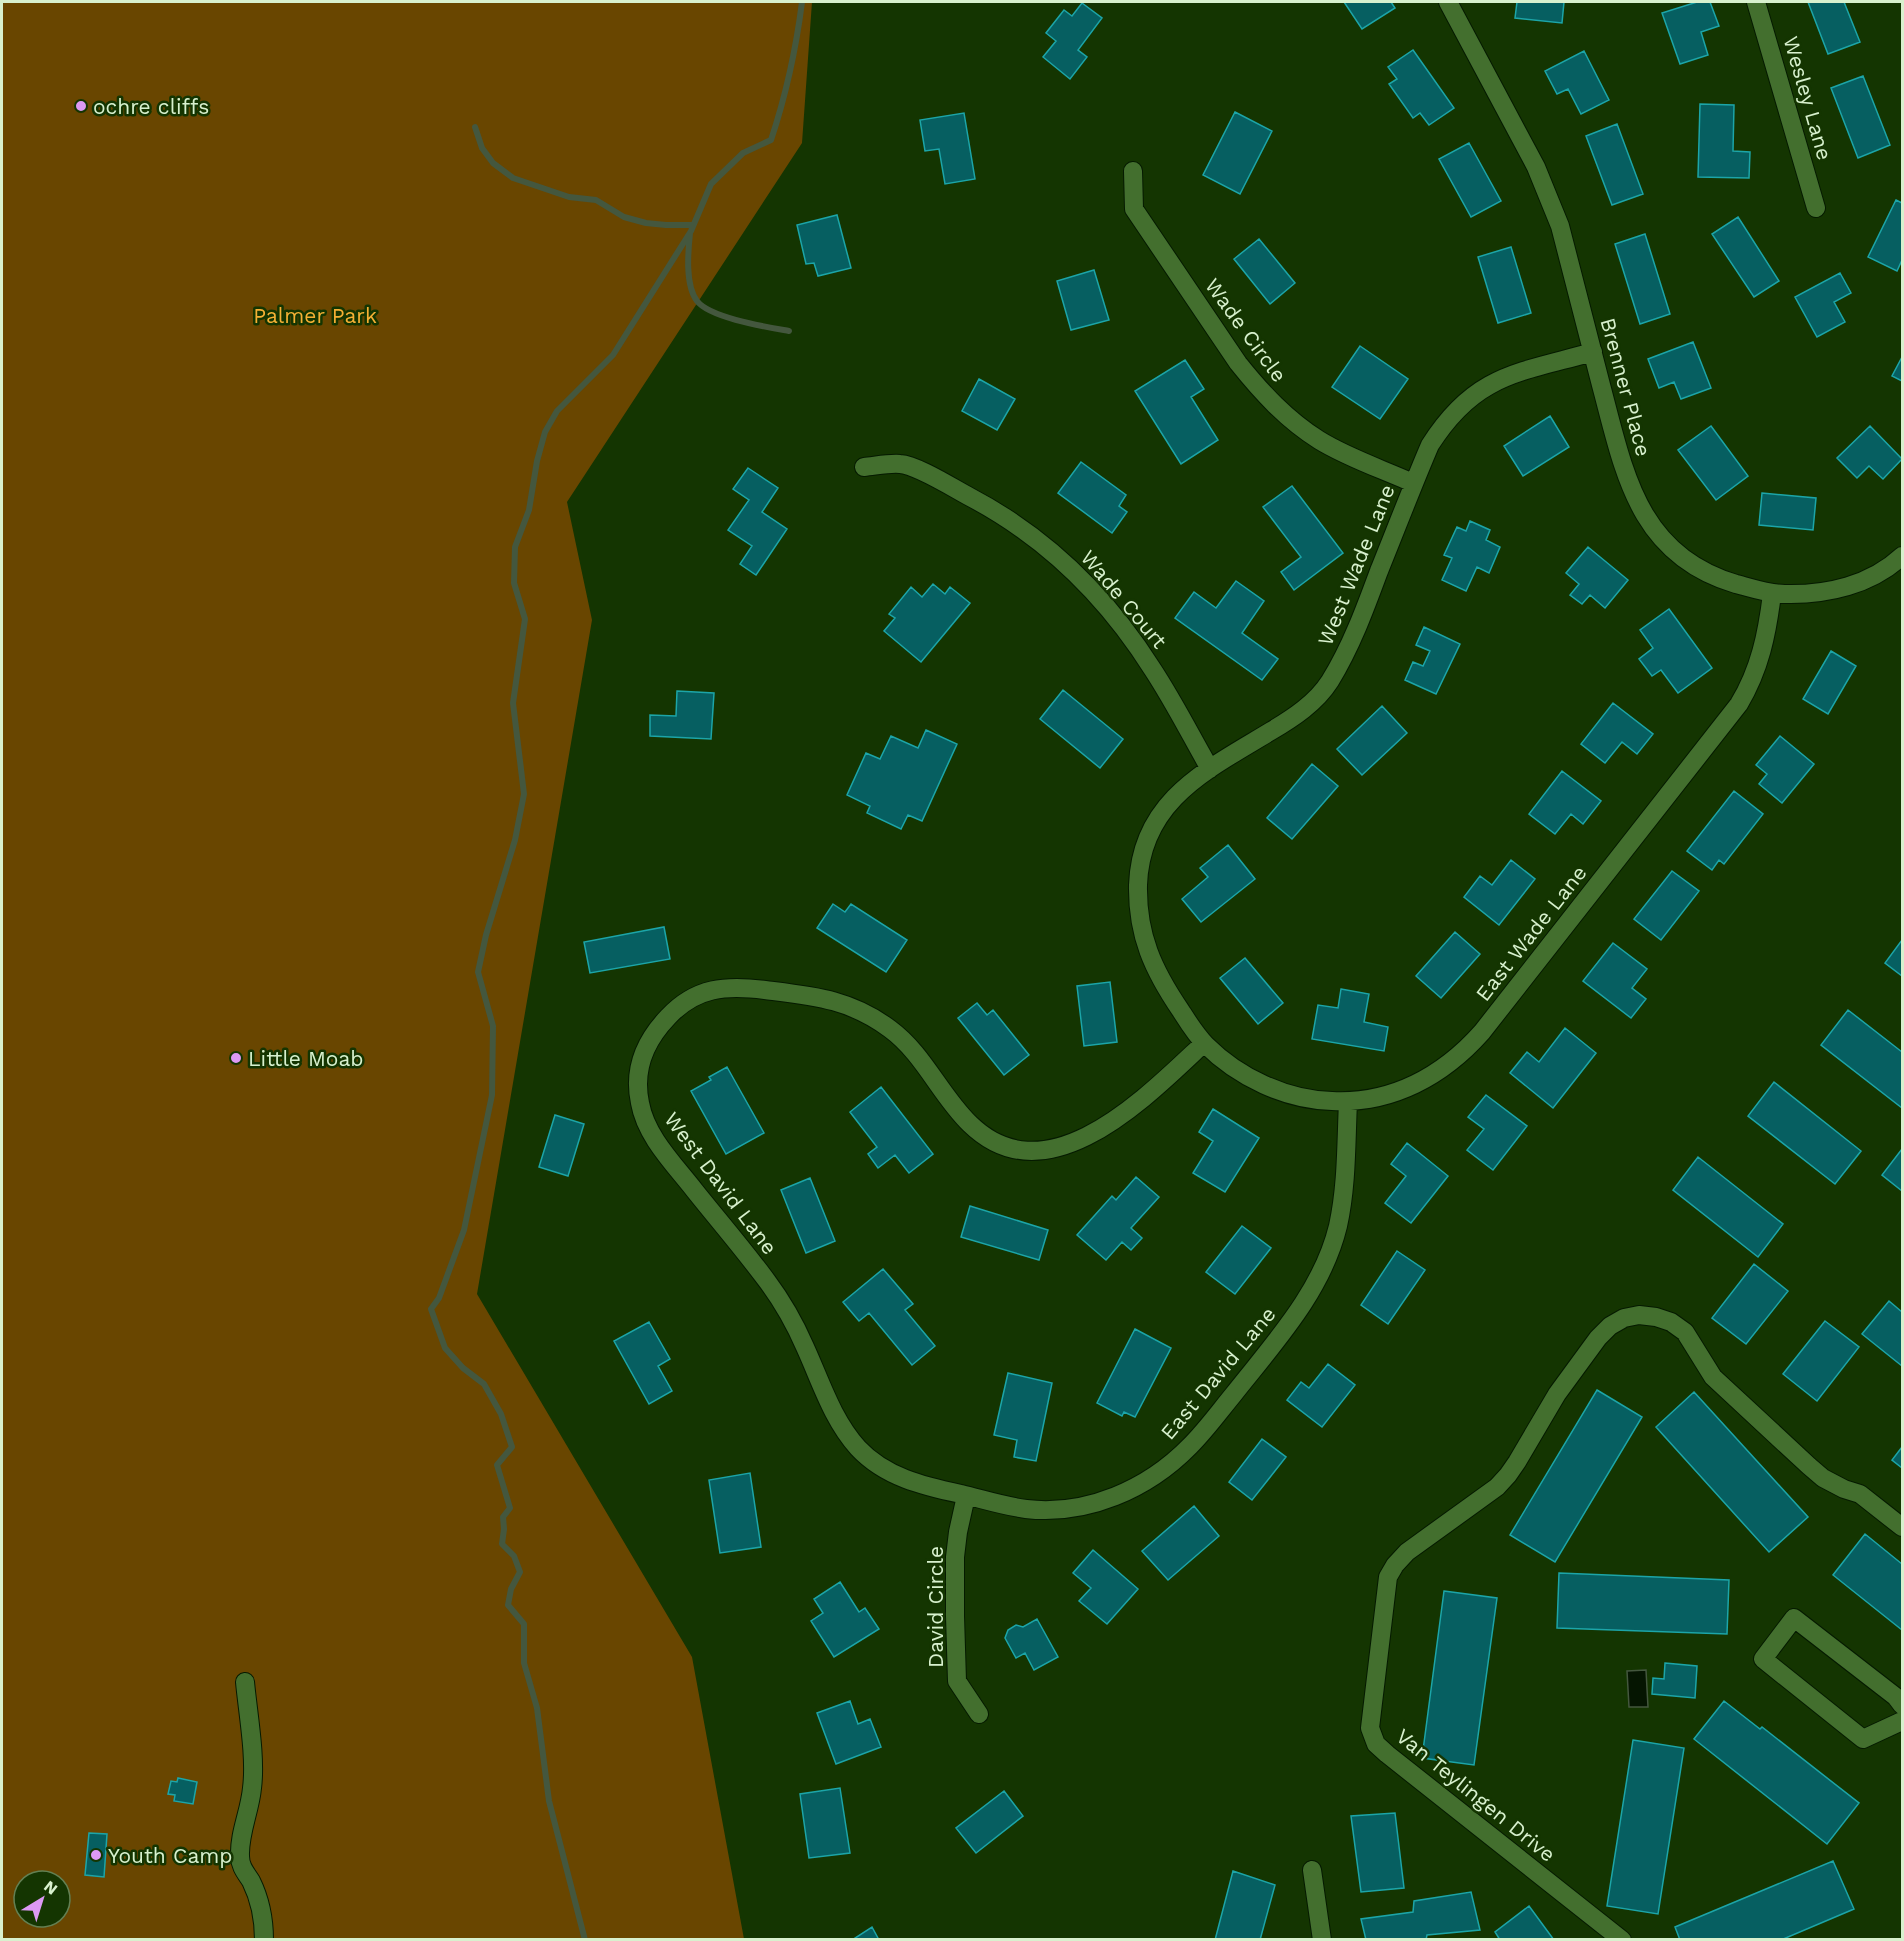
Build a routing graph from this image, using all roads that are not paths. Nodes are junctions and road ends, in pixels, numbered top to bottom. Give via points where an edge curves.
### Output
1 (1448, 2) edge
2 (1756, 2) edge
3 (1133, 171) dead end
4 (1816, 208) dead end
5 (1593, 352) junction
6 (864, 467) dead end
7 (1413, 483) junction
8 (1902, 556) edge
9 (1772, 594) junction
10 (1210, 769) junction
11 (1204, 1043) junction
12 (1348, 1102) junction
13 (966, 1496) junction
14 (1902, 1527) edge
15 (245, 1682) dead end
16 (1902, 1706) edge
17 (979, 1714) dead end
18 (1902, 1721) edge
19 (1312, 1869) dead end
20 (264, 1940) edge
21 (1322, 1940) edge
22 (1622, 1940) edge

1 - 5 street, Brenner Place via 1548,195
2 - 4 street, Wesley Lane
3 - 7 street, Wade Circle via 1134,209 1255,385 1288,417 1320,440
5 - 7 street, West Wade Lane via 1498,379 1480,389 1443,424
5 - 9 street, Brenner Place via 1625,474 1645,516 1695,566 1722,580
6 - 10 street, Wade Court via 901,464 922,472 1007,517 1051,550 1126,632 1153,670
7 - 10 street, West Wade Lane via 1359,625 1328,684 1291,719
8 - 9 street, Brenner Place via 1873,578 1847,587 1802,595
9 - 12 street, East Wade Lane via 1764,649 1739,704 1482,1032 1450,1063 1415,1085 1376,1098
10 - 11 street, West Wade Lane via 1188,784 1160,813 1143,849 1138,892 1151,962
11 - 12 street, East Wade Lane via 1264,1085 1318,1101
11 - 13 street, West David Lane via 1157,1088 1107,1123 1078,1141 1043,1152 1005,1146 986,1137 967,1122 904,1041 872,1017 827,998 741,987 701,993 682,1003 668,1017 645,1049 637,1087 640,1109 649,1129 771,1286 848,1436 863,1453 903,1479
12 - 13 street, East David Lane via 1342,1199 1331,1250 1290,1324 1188,1448 1143,1482 1076,1508 1025,1509
13 - 17 street, David Circle via 955,1557 957,1681
14 - 22 street, Van Teylingen Drive via 1860,1494 1823,1478 1809,1466 1713,1377 1685,1332 1671,1322 1639,1315 1624,1318 1598,1338 1497,1487 1407,1552 1395,1565 1388,1577 1370,1728 1376,1744
15 - 20 street via 252,1788 242,1828 240,1858 260,1905
16 - 18 street via 1896,1697 1794,1618 1762,1659 1863,1738
19 - 21 street

